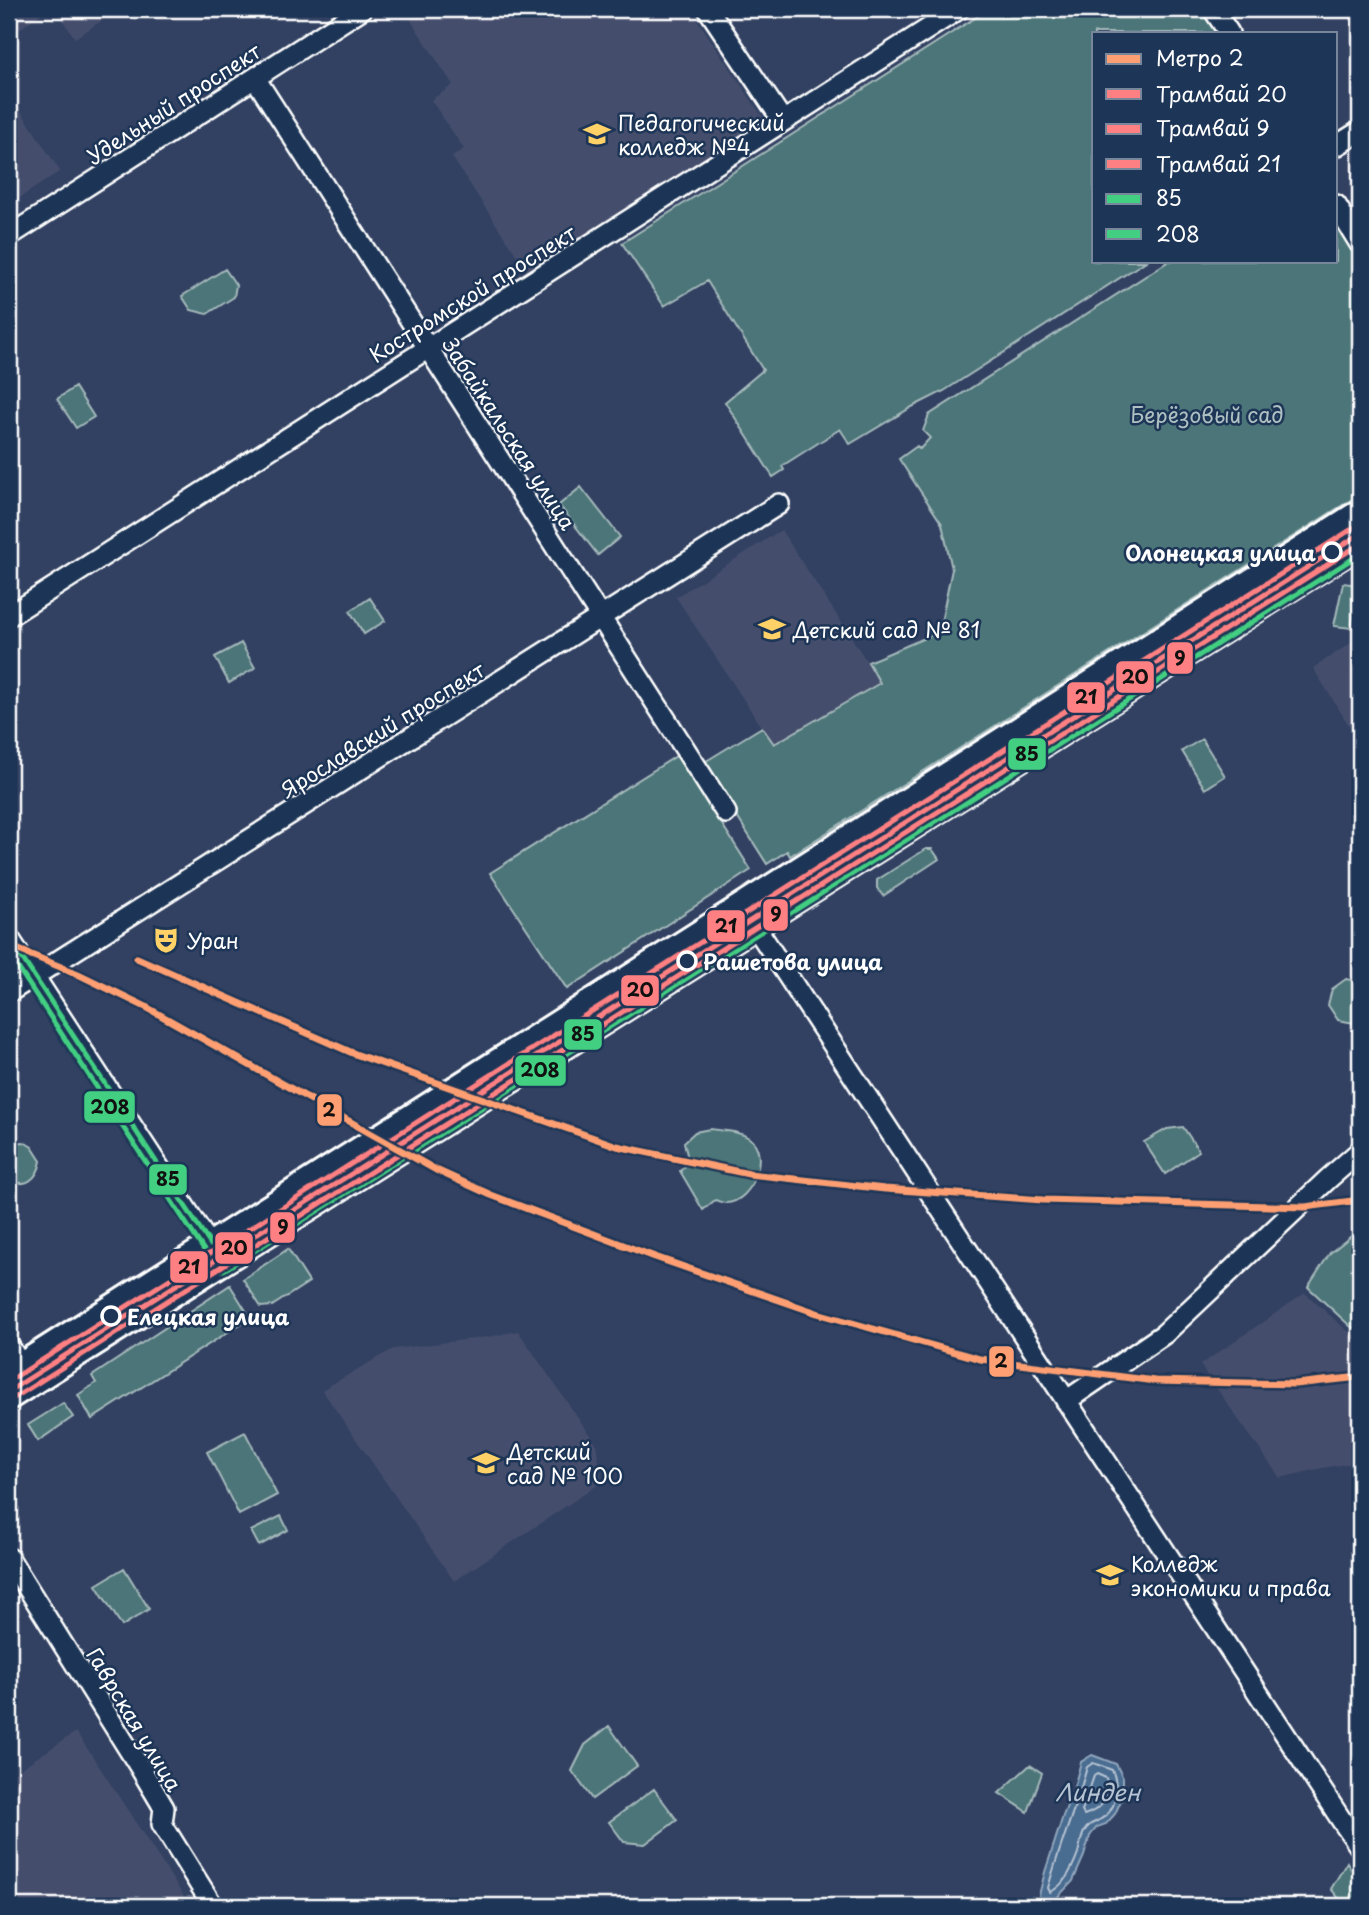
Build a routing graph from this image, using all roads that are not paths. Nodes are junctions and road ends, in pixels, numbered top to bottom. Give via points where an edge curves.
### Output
1 (362, 9) edge
2 (708, 9) edge
3 (959, 9) edge
4 (1213, 9) edge
5 (1228, 32) edge
6 (255, 78) junction
7 (783, 121) junction
8 (1360, 131) edge
9 (1338, 145) edge
10 (1338, 208) edge
11 (9, 236) edge
12 (1360, 244) edge
13 (429, 348) junction
14 (779, 504) dead end
15 (1360, 512) edge
16 (1360, 544) edge
17 (9, 616) edge
18 (601, 617) junction
19 (726, 813) dead end
20 (749, 916) junction
21 (9, 938) edge
22 (34, 976) junction
23 (9, 992) edge
24 (1360, 1151) edge
25 (216, 1254) junction
26 (13, 1361) edge
27 (9, 1397) edge
28 (1066, 1401) junction
29 (9, 1558) edge
30 (1342, 1821) junction
31 (1360, 1835) edge
32 (1360, 1847) edge
33 (214, 1906) edge

1 - 6 street, Удельный проспект
2 - 7 street
3 - 7 street, Костромской проспект
4 - 5 street
6 - 11 street, Удельный проспект
6 - 13 street, Забайкальская улица
7 - 13 street, Костромской проспект
8 - 9 street
10 - 12 street
13 - 17 street, Костромской проспект
13 - 18 street, Забайкальская улица
14 - 18 street, Ярославский проспект
15 - 20 main road
16 - 20 main road
18 - 19 street, Забайкальская улица
18 - 22 street, Ярославский проспект
20 - 25 main road
20 - 28 street
21 - 22 street
22 - 23 street, Ярославский проспект
22 - 25 street
24 - 28 street via 1164,1334
25 - 26 main road
25 - 27 main road
28 - 30 street
29 - 33 street, Гаврская улица via 164,1808 162,1824
30 - 31 street
30 - 32 street

